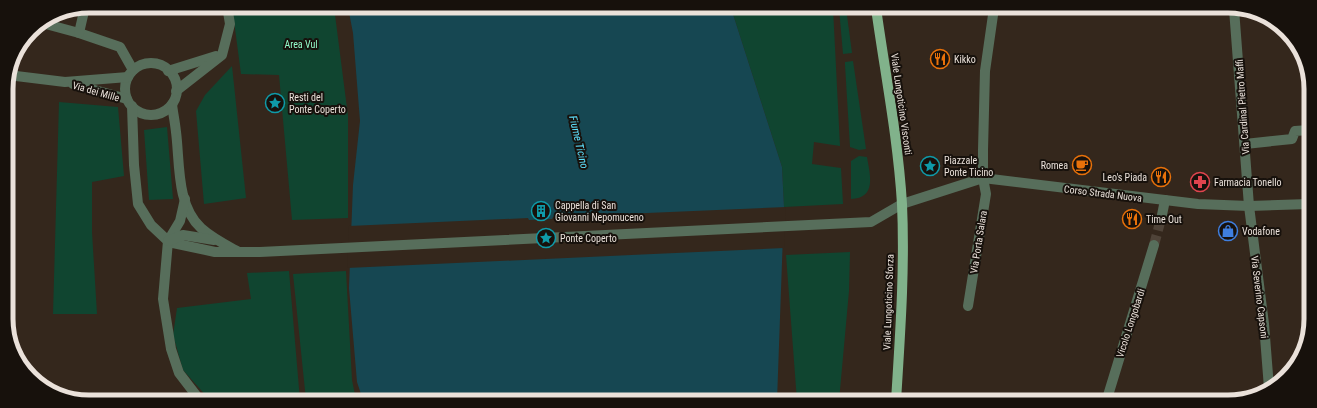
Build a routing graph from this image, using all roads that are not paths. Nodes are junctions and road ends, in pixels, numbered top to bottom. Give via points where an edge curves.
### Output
1 (228, 13) edge
2 (877, 13) edge
3 (993, 13) edge
4 (83, 14) edge
5 (1234, 14) edge
6 (49, 25) edge
7 (79, 33) junction
8 (222, 55) junction
9 (168, 70) junction
10 (131, 74) junction
11 (15, 77) edge
12 (65, 82) junction
13 (176, 91) junction
14 (129, 103) junction
15 (172, 104) junction
16 (1304, 130) edge
17 (1244, 144) junction
18 (983, 178) junction
19 (185, 199) junction
20 (1165, 200) junction
21 (902, 204) junction
22 (1304, 204) edge
23 (1249, 206) junction
24 (1162, 215) tunnel mouth
25 (216, 240) junction
26 (168, 242) junction
27 (1154, 245) tunnel mouth
28 (241, 253) junction
29 (968, 306) dead end
30 (1269, 382) edge
31 (196, 395) edge
32 (896, 395) edge
33 (1108, 395) edge

1 - 8 street via 230,24
2 - 21 main road, Viale Lungoticino Visconti
3 - 18 street via 985,71
4 - 7 street
5 - 17 street, Via Cardinal Pietro Maffi
6 - 7 street
7 - 10 street via 120,47
8 - 9 street
8 - 13 street
9 - 10 street via 162,66 147,64
9 - 13 street via 176,84
10 - 12 street, Via dei Mille
10 - 14 street via 125,86
11 - 12 street, Via dei Mille
12 - 14 street, Via dei Mille
13 - 15 street
14 - 15 street via 137,111 152,115 160,113
14 - 26 street via 138,204 151,224
15 - 19 street
16 - 17 street via 1295,130 1292,139
17 - 23 street, Via Cardinal Pietro Maffi
18 - 20 street, Corso Strada Nuova
18 - 21 street, Corso Strada Nuova
18 - 29 street, Via Porta Salara via 986,194
19 - 25 street via 200,227
19 - 26 street via 180,221
20 - 23 street, Corso Strada Nuova
20 - 24 street
21 - 28 street via 871,222
21 - 32 main road, Viale Lungoticino Sforza via 902,294
22 - 23 street, Corso Strada Nuova
23 - 30 street, Via Severino Capsoni
25 - 26 street via 183,235
25 - 28 street
26 - 28 street via 215,252
26 - 31 street via 163,299 171,349 179,373
27 - 33 street, Vicolo Longobardi

